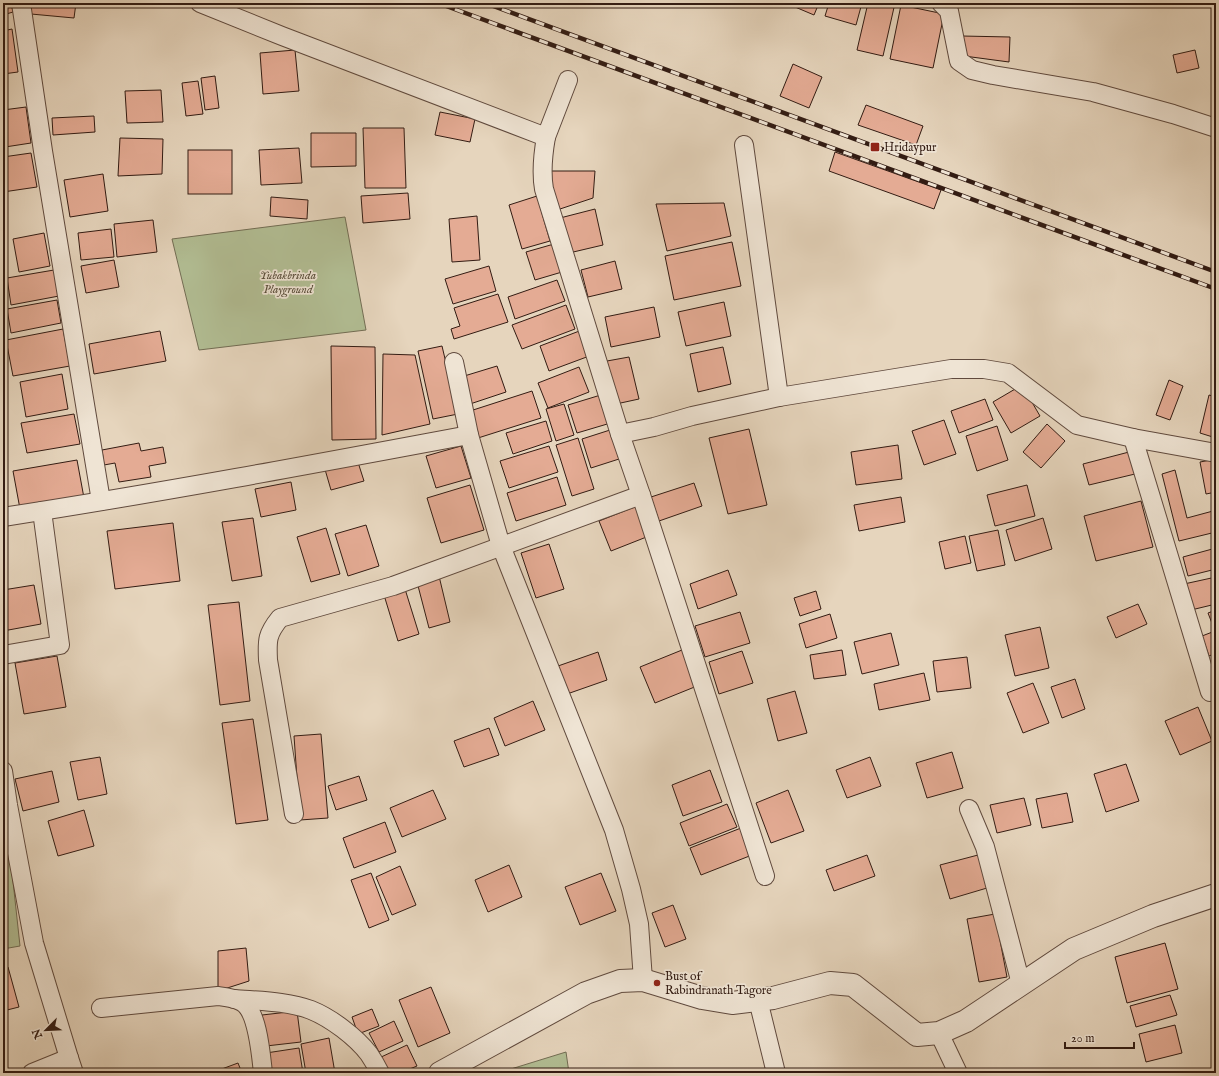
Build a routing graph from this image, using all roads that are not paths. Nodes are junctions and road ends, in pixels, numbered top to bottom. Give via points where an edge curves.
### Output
1 (21, 3) edge
2 (200, 3) edge
3 (942, 3) edge
4 (568, 80) dead end
5 (1216, 128) edge
6 (546, 137) junction
7 (744, 145) dead end
8 (454, 362) dead end
9 (779, 397) junction
10 (620, 434) junction
11 (469, 435) junction
12 (1133, 438) junction
13 (1216, 453) edge
14 (641, 495) junction
15 (101, 501) junction
16 (42, 511) junction
17 (3, 517) edge
18 (501, 546) junction
19 (3, 655) edge
20 (1210, 692) dead end
21 (3, 771) edge
22 (969, 809) dead end
23 (294, 814) dead end
24 (765, 876) dead end
25 (1216, 895) edge
26 (643, 980) junction
27 (1021, 984) junction
28 (233, 998) junction
29 (758, 1000) junction
30 (101, 1008) dead end
31 (939, 1034) junction
32 (72, 1066) edge
33 (32, 1073) edge
34 (263, 1073) edge
35 (380, 1073) edge
36 (440, 1073) edge
37 (776, 1073) edge
38 (958, 1073) edge

1 - 15 street
2 - 6 street
3 - 5 street via 949,11 959,61 972,70 1093,92
4 - 6 street
6 - 10 street via 542,182
7 - 9 street
8 - 11 street
9 - 10 street
9 - 12 street via 951,369 984,369 1008,373 1077,425
10 - 14 street
11 - 15 street
11 - 18 street
12 - 13 street
12 - 20 street
14 - 18 street
14 - 24 street
15 - 16 street
16 - 17 street
16 - 19 street via 60,645
18 - 23 street via 393,586 280,618 271,629 267,643 268,660
18 - 26 street via 614,830 639,924
21 - 32 street via 34,943
22 - 27 street via 985,848
25 - 27 street via 1153,916 1074,949
26 - 29 street via 702,998 732,1003
26 - 36 street via 620,981 586,993
27 - 31 street via 966,1021
28 - 30 street via 218,996
28 - 34 street via 244,1003 251,1014
28 - 35 street via 286,1004 310,1010 357,1040 370,1055
29 - 31 street via 830,983 853,985 917,1035
29 - 37 street
31 - 38 street
32 - 33 street

